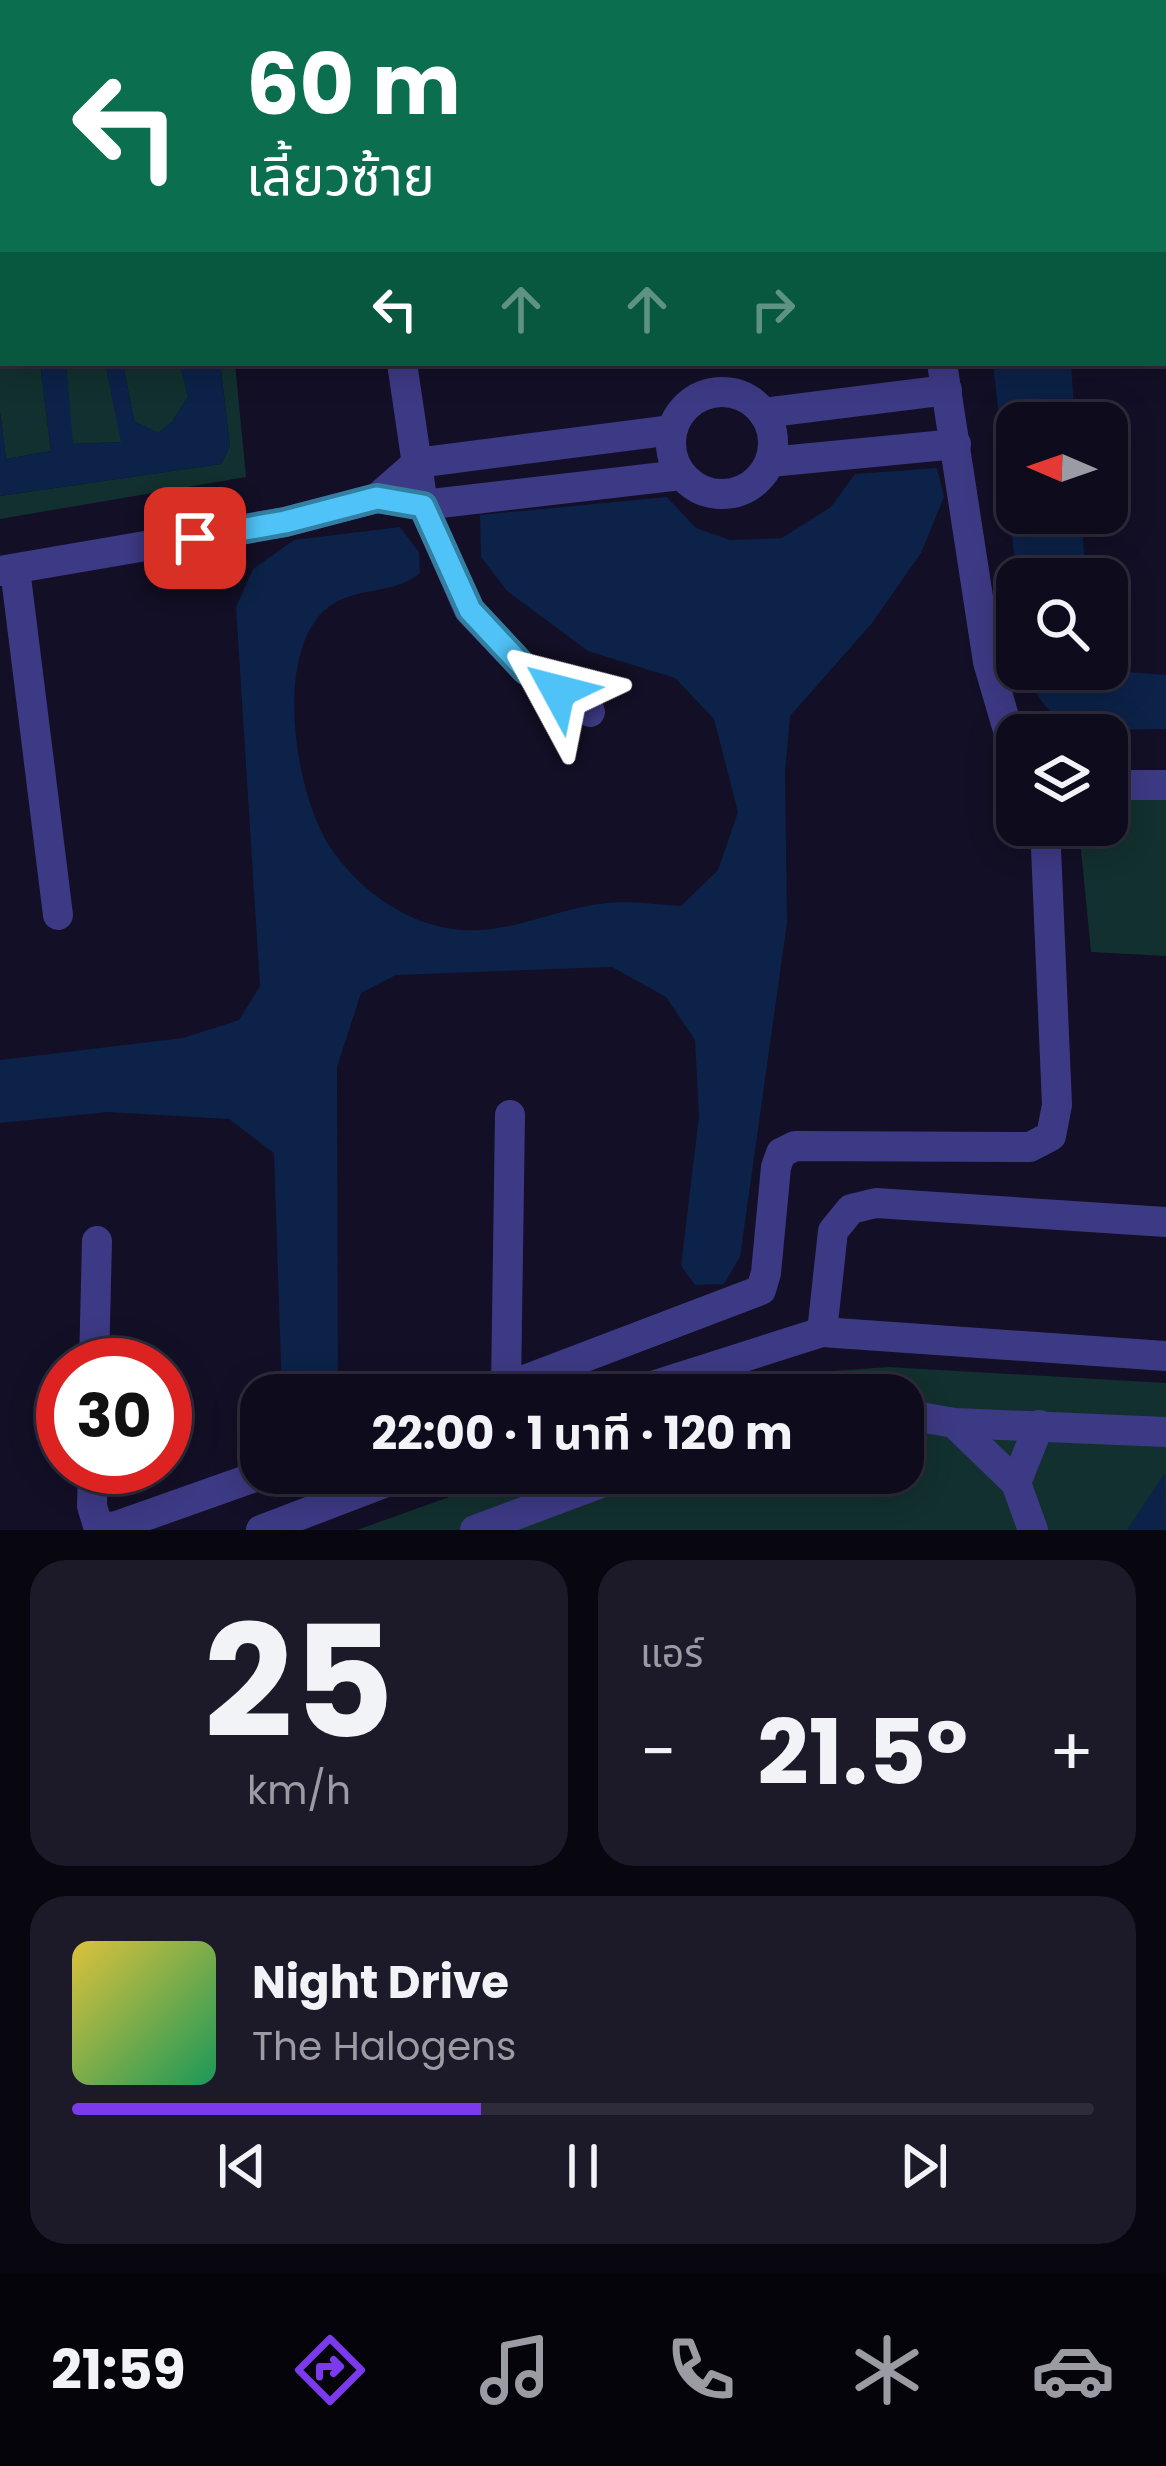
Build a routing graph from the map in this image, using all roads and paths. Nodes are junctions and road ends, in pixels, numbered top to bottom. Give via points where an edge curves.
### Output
1 (402, 366) edge
2 (725, 377) edge
3 (945, 377) edge
4 (764, 412) junction
5 (672, 430) junction
6 (956, 444) junction
7 (770, 462) junction
8 (417, 463) junction
9 (682, 475) junction
10 (377, 498) junction
11 (423, 506) junction
12 (8, 570) edge
13 (590, 712) dead end
14 (1003, 714) edge
15 (1166, 784) edge
16 (1128, 785) edge
17 (1047, 846) edge
18 (58, 916) dead end
19 (510, 1115) dead end
20 (1166, 1222) edge
21 (97, 1241) dead end
22 (822, 1333) junction
23 (95, 1338) edge
24 (1166, 1356) edge
25 (497, 1374) edge
26 (542, 1374) edge
27 (691, 1374) edge
28 (924, 1418) edge
29 (954, 1423) junction
30 (1039, 1425) junction
31 (1166, 1432) edge
32 (240, 1482) edge
33 (1016, 1483) junction
34 (92, 1494) edge
35 (355, 1494) edge
36 (575, 1494) edge
37 (491, 1527) edge
38 (261, 1530) edge
39 (1033, 1530) edge

1 - 8 street
2 - 4 street
2 - 5 street via 687,405
3 - 4 street
3 - 6 street
4 - 7 street via 773,436
5 - 8 street
5 - 9 street
6 - 7 street
6 - 14 street via 988,662
7 - 9 street via 737,493 707,492
8 - 10 street
8 - 11 street
9 - 11 street
10 - 11 street
10 - 12 street
11 - 13 street via 470,610 526,670
12 - 18 street
15 - 16 street
17 - 26 street via 1057,1105 1051,1136 1030,1148 795,1146 776,1167 760,1290
19 - 25 street
20 - 22 street via 876,1203 851,1209 833,1231
21 - 23 street
22 - 24 street
22 - 27 street
28 - 29 street
29 - 30 street
29 - 33 street
30 - 31 street
30 - 33 street
32 - 34 street via 114,1527 98,1526
33 - 39 street
35 - 38 street
36 - 37 street

